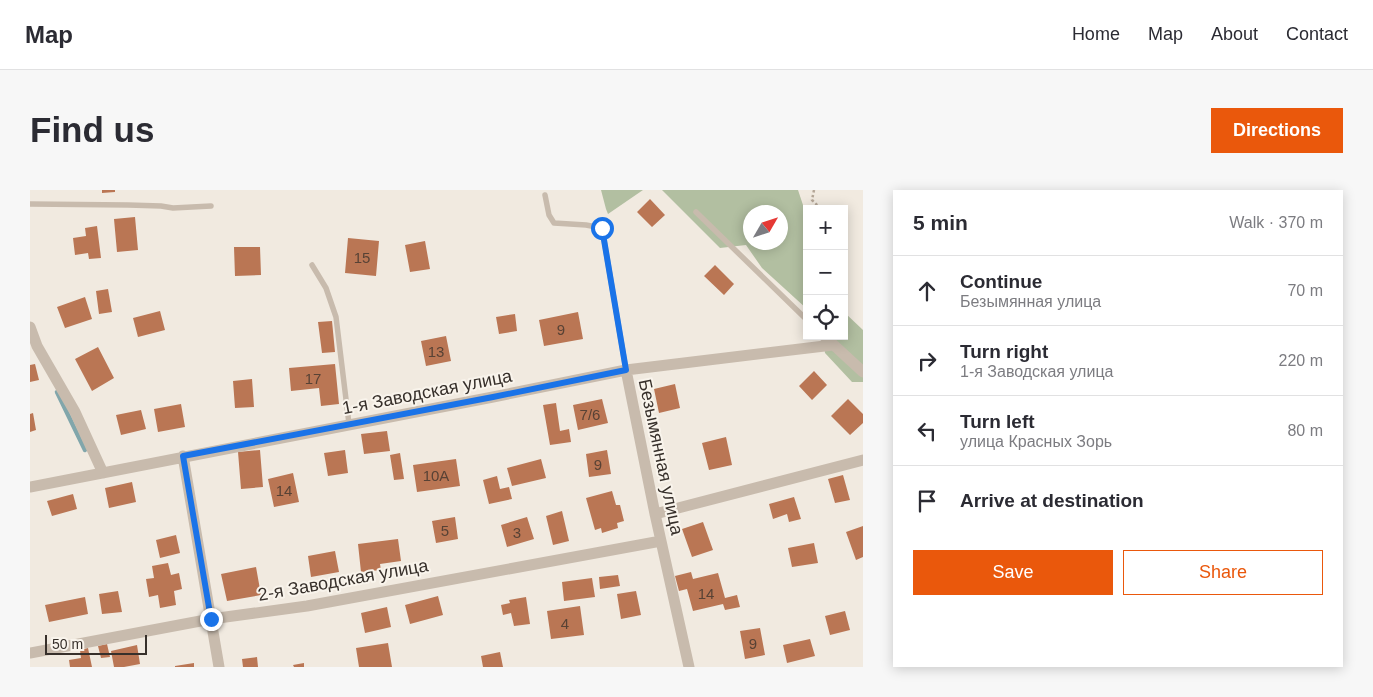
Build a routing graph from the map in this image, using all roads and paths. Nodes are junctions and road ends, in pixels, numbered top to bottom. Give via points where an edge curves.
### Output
1 (814, 190) edge
2 (546, 196) dead end
3 (30, 204) edge
4 (817, 205) edge
5 (211, 206) dead end
6 (696, 212) dead end
7 (312, 265) dead end
8 (803, 316) edge
9 (30, 327) edge
10 (828, 340) edge
11 (833, 345) junction
12 (626, 370) junction
13 (863, 372) edge
14 (350, 424) junction
15 (183, 456) junction
16 (863, 460) edge
17 (103, 473) junction
18 (30, 487) edge
19 (655, 514) junction
20 (661, 542) junction
21 (211, 619) junction
22 (30, 653) edge
23 (219, 667) edge
24 (689, 667) edge

1 - 4 path via 812,200
2 - 12 lane, Безымянная улица via 549,216 554,222 602,228
3 - 5 lane
6 - 8 lane
7 - 14 lane via 326,288 336,317
9 - 17 street
10 - 11 street
11 - 12 street, 1-я Заводская улица
11 - 13 street
12 - 14 street, 1-я Заводская улица
12 - 19 street, Безымянная улица
14 - 15 street, 1-я Заводская улица
15 - 17 street, 1-я Заводская улица
15 - 21 street
16 - 19 street
17 - 18 street, 1-я Заводская улица
19 - 20 street, Безымянная улица
20 - 21 street, 2-я Заводская улица via 307,606
20 - 24 street, Безымянная улица
21 - 22 street, 2-я Заводская улица
21 - 23 street

